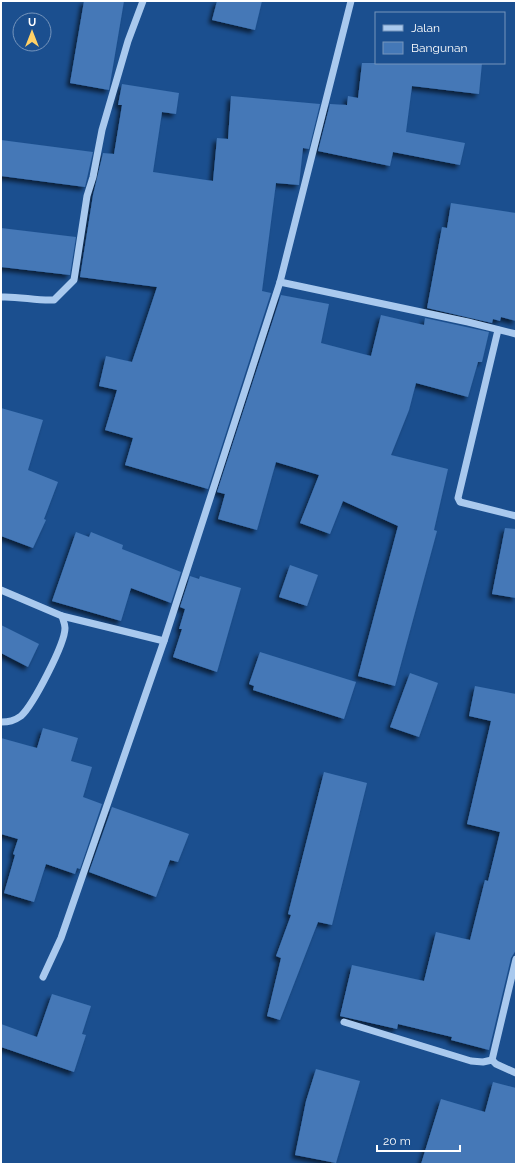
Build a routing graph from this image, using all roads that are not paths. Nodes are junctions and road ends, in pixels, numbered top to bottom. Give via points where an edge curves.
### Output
1 (142, 1) edge
2 (351, 1) edge
3 (280, 282) junction
4 (1, 297) edge
5 (498, 330) junction
6 (516, 334) edge
7 (516, 516) edge
8 (1, 590) edge
9 (62, 616) junction
10 (164, 641) junction
11 (1, 722) edge
12 (516, 959) edge
13 (43, 977) dead end
14 (344, 1022) dead end
15 (492, 1060) junction
16 (516, 1073) edge

1 - 4 street via 102,130 87,196 74,280 54,300
2 - 3 street
3 - 5 street
3 - 10 street
5 - 6 street
5 - 7 street via 458,498 460,502
8 - 9 street
9 - 10 street
9 - 11 street via 65,628 49,672 22,715 11,722
10 - 13 street via 61,938
12 - 15 street
14 - 15 street via 471,1061
15 - 16 street

